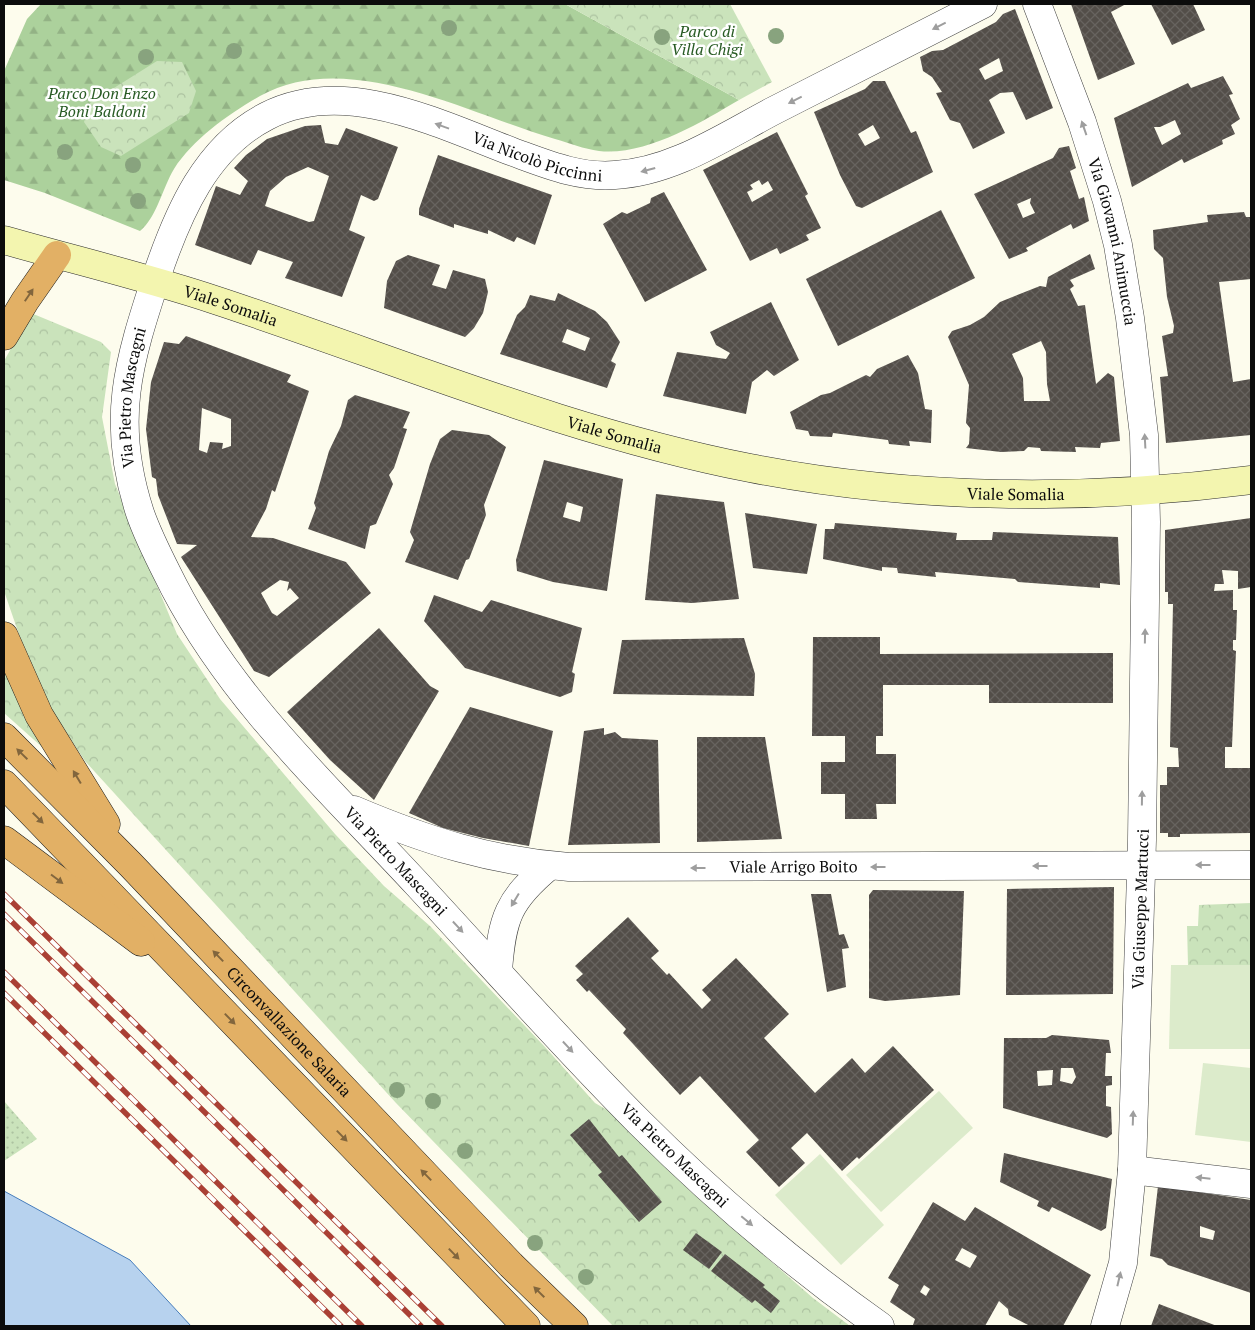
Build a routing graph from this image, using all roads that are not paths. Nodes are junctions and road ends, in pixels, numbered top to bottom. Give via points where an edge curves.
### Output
1 (983, 4) edge
2 (1037, 4) edge
3 (4, 240) edge
4 (57, 255) junction
5 (155, 283) junction
6 (4, 336) edge
7 (1251, 480) edge
8 (1146, 490) junction
9 (4, 636) edge
10 (4, 737) edge
11 (4, 784) edge
12 (346, 806) junction
13 (4, 840) edge
14 (130, 864) junction
15 (1251, 865) edge
16 (549, 866) junction
17 (1141, 866) junction
18 (185, 971) junction
19 (498, 971) junction
20 (1132, 1170) junction
21 (1251, 1184) edge
22 (526, 1326) edge
23 (574, 1326) edge
24 (880, 1326) edge
25 (1106, 1326) edge

1 -> 5 street, Via Nicolò Piccinni via 706,147 657,168 627,174 604,176 570,172 417,116 384,108 331,102 287,108 244,130 209,165 169,239
8 -> 2 street, Via Giovanni Animuccia via 1142,405 1118,245 1093,153
3 - 4 main road, Viale Somalia
4 - 5 main road, Viale Somalia
6 -> 4 highway
5 - 8 main road, Viale Somalia via 213,299 554,416 666,449 753,469 849,482 974,492 1036,494
5 - 12 street, Via Pietro Mascagni via 136,340 124,406 125,450 141,517 181,600 220,664 285,743
7 - 8 main road, Viale Somalia
17 -> 8 street, Via Giuseppe Martucci
14 -> 9 highway via 40,715
14 -> 10 highway, Circonvallazione Salaria
11 -> 18 highway, Circonvallazione Salaria
12 - 16 street, Viale Arrigo Boito via 451,847 520,863
12 -> 19 street, Via Pietro Mascagni
13 -> 18 highway via 120,928
23 -> 14 highway, Circonvallazione Salaria via 505,1259
15 -> 17 street, Viale Arrigo Boito
17 -> 16 street, Viale Arrigo Boito
16 -> 19 street via 528,884 512,906 501,937
20 -> 17 street, Via Giuseppe Martucci
18 -> 22 highway, Circonvallazione Salaria
19 -> 24 street, Via Pietro Mascagni via 604,1086 692,1173 798,1264
21 -> 20 street
25 -> 20 street, Via Giuseppe Martucci via 1123,1263

